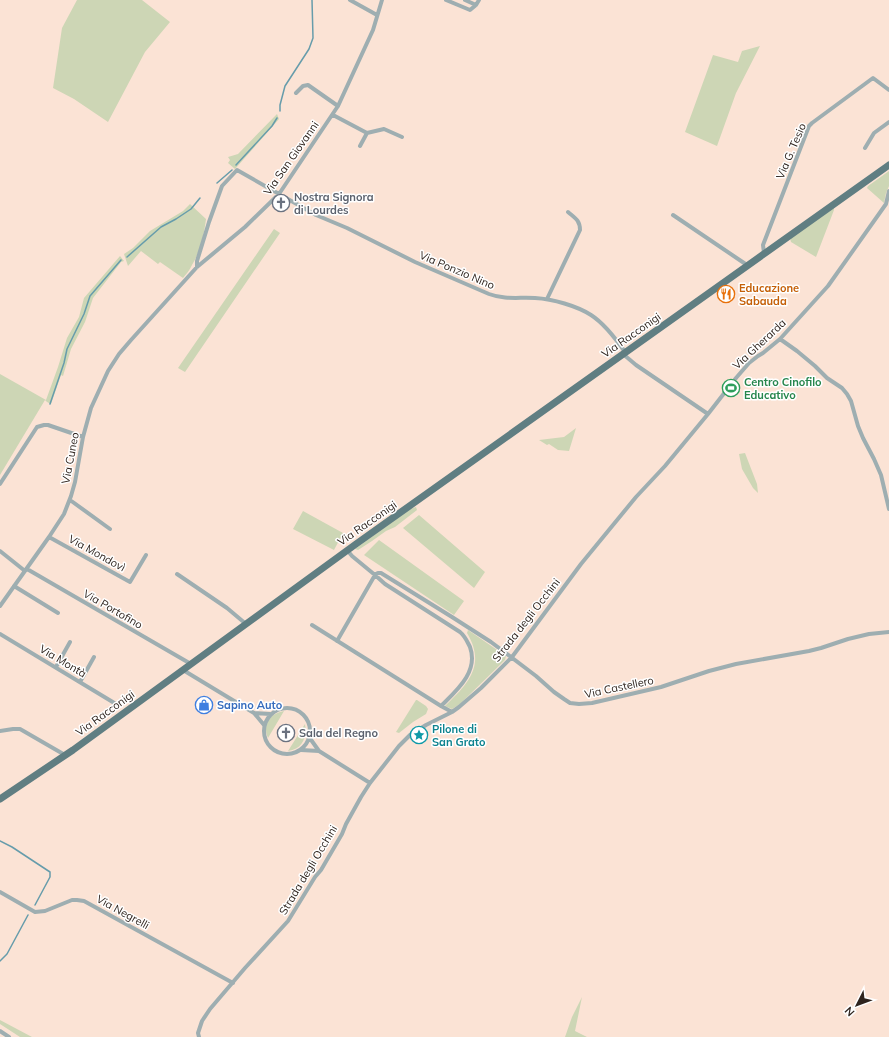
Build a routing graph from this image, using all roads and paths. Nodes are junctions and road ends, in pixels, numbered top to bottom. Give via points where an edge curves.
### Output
1 (350, 0) edge
2 (382, 0) edge
3 (446, 0) edge
4 (465, 0) edge
5 (479, 0) edge
6 (476, 5) junction
7 (377, 14) junction
8 (889, 90) edge
9 (296, 93) dead end
10 (338, 106) junction
11 (333, 115) junction
12 (889, 122) edge
13 (366, 133) junction
14 (402, 136) dead end
15 (360, 146) dead end
16 (865, 148) dead end
17 (889, 165) edge
18 (889, 191) edge
19 (279, 194) junction
20 (887, 204) edge
21 (568, 212) dead end
22 (674, 215) dead end
23 (764, 253) junction
24 (747, 265) junction
25 (197, 267) junction
26 (546, 299) junction
27 (156, 313) joint
28 (780, 339) junction
29 (624, 353) junction
30 (708, 414) junction
31 (83, 437) junction
32 (0, 484) edge
33 (70, 500) junction
34 (889, 509) edge
35 (110, 529) dead end
36 (49, 537) junction
37 (347, 550) junction
38 (0, 551) edge
39 (146, 555) dead end
40 (26, 570) junction
41 (177, 574) dead end
42 (375, 575) junction
43 (14, 586) junction
44 (0, 606) edge
45 (58, 613) dead end
46 (246, 624) junction
47 (312, 625) dead end
48 (889, 632) edge
49 (0, 634) edge
50 (337, 641) junction
51 (70, 642) dead end
52 (94, 657) dead end
53 (512, 657) junction
54 (191, 664) junction
55 (56, 667) junction
56 (183, 670) junction
57 (80, 682) junction
58 (116, 704) dead end
59 (441, 706) junction
60 (452, 712) junction
61 (254, 713) junction
62 (270, 714) junction
63 (264, 725) junction
64 (0, 731) edge
65 (309, 737) junction
66 (301, 750) junction
67 (319, 751) junction
68 (65, 755) junction
69 (370, 783) junction
70 (0, 799) edge
71 (0, 892) edge
72 (233, 983) junction
73 (0, 1031) edge
74 (9, 1037) edge
75 (199, 1037) edge

1 - 7 street
2 - 7 street, Via San Giovanni
3 - 6 street via 470,10
4 - 6 street
5 - 6 street
7 - 10 street, Via San Giovanni via 373,30
8 - 23 street, Via G. Tesio via 873,78 809,126 763,245
9 - 10 street via 308,84
10 - 11 street, Via San Giovanni
11 - 13 street
11 - 19 street, Via San Giovanni
12 - 16 street via 874,133
13 - 14 street via 384,129
13 - 15 street
17 - 23 main road, Via Racconigi
18 - 20 street
19 - 25 street, Via San Giovanni via 245,227
19 - 25 street, Via Ponzio Nino via 237,170 222,186
19 - 26 street, Via Ponzio Nino via 316,215 489,294 501,298
20 - 28 street, Via Gherarda via 828,286
21 - 26 street via 578,220 580,230
22 - 24 street
23 - 24 main road, Via Racconigi
24 - 29 main road, Via Racconigi
25 - 27 street, Via San Giovanni
26 - 29 street, Via Ponzio Nino via 578,308 592,316 604,326
27 - 31 street, Via Cuneo via 119,354 108,371 91,408
28 - 30 street, Via Gherarda via 749,363
28 - 34 street via 847,394 860,432 881,475
29 - 30 street
29 - 37 main road, Via Racconigi
30 - 53 street, Strada degli Occhini via 581,564
31 - 32 street via 48,425 37,427
31 - 33 street, Via Cuneo
33 - 35 street
33 - 36 street, Via Cuneo
36 - 39 street, Via Mondovì via 130,582
36 - 40 street, Via Cuneo
37 - 42 street, Via Castellero
37 - 46 main road, Via Racconigi
38 - 40 street, Via Portofino
40 - 43 street, Via Cuneo
40 - 54 street, Via Portofino
41 - 46 street
42 - 50 street
42 - 53 street, Via Castellero via 378,573 387,577
42 - 59 street via 460,632 468,642 472,652 469,672 459,688
43 - 44 street, Via Cuneo
43 - 45 street
46 - 54 main road, Via Racconigi
47 - 50 street
48 - 53 street, Via Castellero via 869,634 809,651 736,664 661,687 579,704 564,699
49 - 55 street, Via Montà
50 - 59 street
51 - 55 street
52 - 57 street
53 - 60 street, Strada degli Occhini
54 - 56 main road, Via Racconigi
55 - 57 street, Via Montà
56 - 61 street
56 - 68 main road, Via Racconigi
57 - 58 street, Via Montà
59 - 60 street
60 - 69 street, Strada degli Occhini via 410,735
61 - 62 street
61 - 63 street
62 - 63 street
62 - 65 street via 284,708 299,711 308,722
63 - 66 street via 264,738 271,749 289,755
64 - 68 street via 20,729
65 - 66 street
65 - 67 street
66 - 67 street
67 - 69 street
68 - 70 main road, Via Racconigi
69 - 72 street, Strada degli Occhini via 321,870 288,921
71 - 72 street, Via Negrelli via 35,912 45,911 72,900 84,902
72 - 75 street, Strada degli Occhini via 202,1021
73 - 74 street

